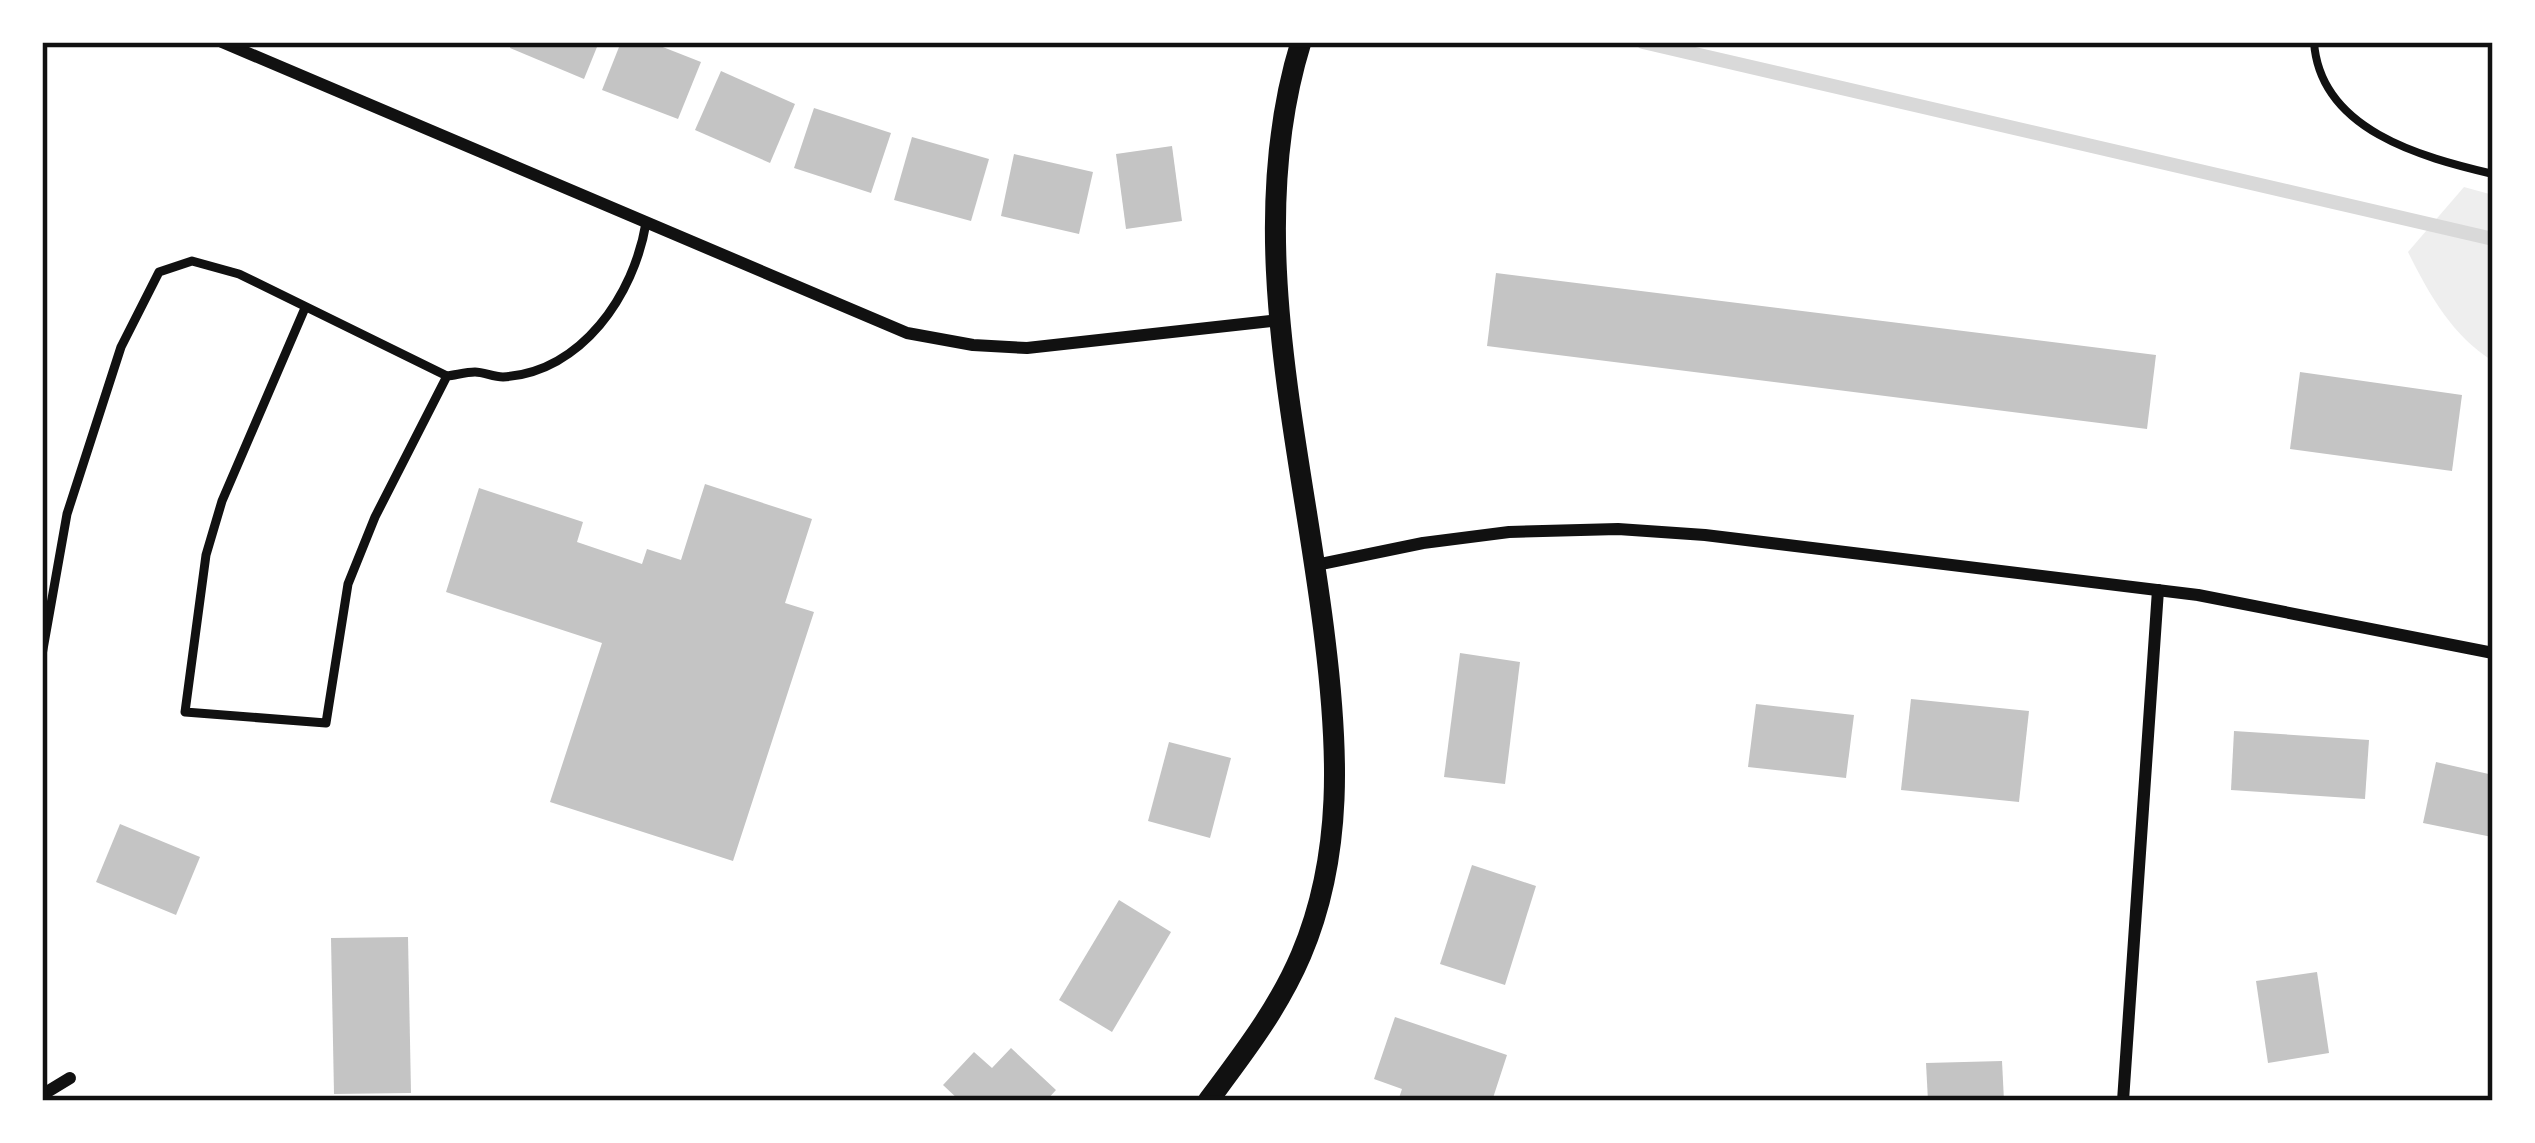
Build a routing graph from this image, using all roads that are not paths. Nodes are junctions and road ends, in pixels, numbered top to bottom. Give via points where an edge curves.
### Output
1 (222, 42) edge
2 (1301, 42) edge
3 (646, 223) junction
4 (305, 308) junction
5 (1280, 320) junction
6 (447, 376) junction
7 (1316, 565) junction
8 (2158, 590) junction
9 (2493, 653) edge
10 (42, 655) edge
11 (70, 1078) dead end
12 (42, 1095) edge
13 (1208, 1101) edge
14 (2123, 1101) edge

1 - 3 street
2 - 5 street via 1274,208
3 - 5 street via 907,333 973,345 1027,348
3 - 6 lane via 629,284 571,352 500,377
4 - 6 lane
4 - 6 lane via 222,500 206,555 185,712 326,722 347,584
4 - 10 lane via 193,261 159,272 121,347 67,514
5 - 7 street
7 - 8 street via 1509,532 1618,529
7 - 13 street via 1335,723 1324,881 1302,953 1268,1020
8 - 9 street
8 - 14 street
11 - 12 street

